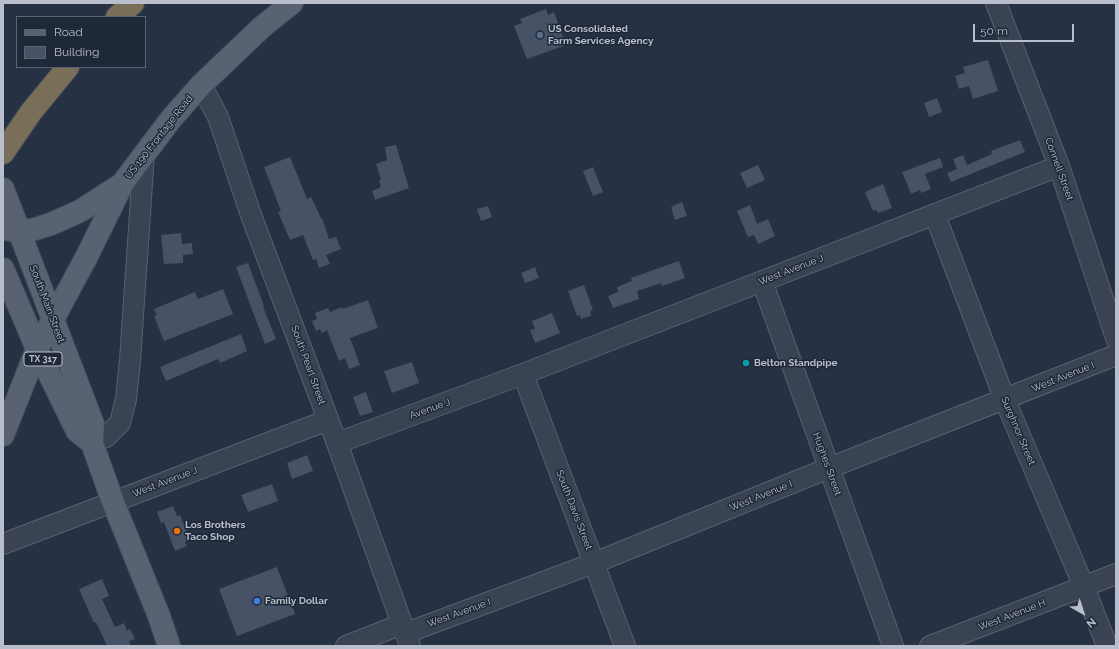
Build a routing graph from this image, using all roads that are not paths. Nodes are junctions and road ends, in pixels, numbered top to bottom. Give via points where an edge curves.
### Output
1 (132, 3) edge
2 (292, 3) edge
3 (996, 3) edge
4 (118, 16) edge
5 (67, 68) edge
6 (200, 85) junction
7 (3, 153) edge
8 (144, 154) junction
9 (1059, 166) junction
10 (122, 184) junction
11 (3, 189) edge
12 (935, 215) junction
13 (11, 230) edge
14 (3, 269) edge
15 (762, 281) junction
16 (53, 319) junction
17 (1116, 338) edge
18 (38, 349) junction
19 (1116, 355) edge
20 (523, 374) junction
21 (1005, 400) junction
22 (328, 420) junction
23 (3, 435) edge
24 (92, 443) junction
25 (337, 443) junction
26 (829, 468) junction
27 (113, 502) junction
28 (3, 544) edge
29 (594, 563) junction
30 (1116, 574) edge
31 (1084, 587) junction
32 (406, 634) edge
33 (934, 645) edge
34 (169, 646) edge
35 (346, 646) edge
36 (625, 646) edge
37 (893, 646) edge
38 (1107, 646) edge

1 - 4 highway
2 - 6 main road, US 190 Frontage Road via 262,27
3 - 9 street, Connell Street
5 - 7 highway via 31,112
6 - 8 main road, US 190 Frontage Road
6 - 22 street, South Pearl Street via 218,117 251,215
8 - 10 main road, US 190 Frontage Road
8 - 24 street via 126,399 120,423 106,437
9 - 12 street, West Avenue J
9 - 17 street, Connell Street
10 - 13 main road, US 190 Frontage Road via 80,211 35,229
10 - 16 main road
11 - 13 main road, South Main Street / TX 317
12 - 15 street, West Avenue J
12 - 21 street, Surghnor Street
13 - 16 main road, South Main Street / TX 317
14 - 18 main road, TX 317
15 - 20 street, West Avenue J
15 - 26 street, Hughes Street
16 - 18 main road
16 - 24 main road, South Main Street / TX 317 via 93,424
18 - 23 main road
18 - 24 main road, TX 317 via 77,431
19 - 21 street, West Avenue I
20 - 25 street, Avenue J
20 - 29 street, South Davis Street
21 - 26 street, West Avenue I
21 - 31 street, Surghnor Street
22 - 25 street, South Pearl Street
22 - 27 street, West Avenue J
24 - 27 main road, South Main Street / TX 317
25 - 32 street, South Pearl Street
26 - 29 street, West Avenue I
26 - 37 street, Hughes Street
27 - 28 street, West Avenue J
27 - 34 main road, South Main Street / TX 317
29 - 32 street, West Avenue I
29 - 36 street, South Davis Street
30 - 31 street, West Avenue H
31 - 33 street, West Avenue H
31 - 38 street, Surghnor Street
32 - 35 street, West Avenue I

